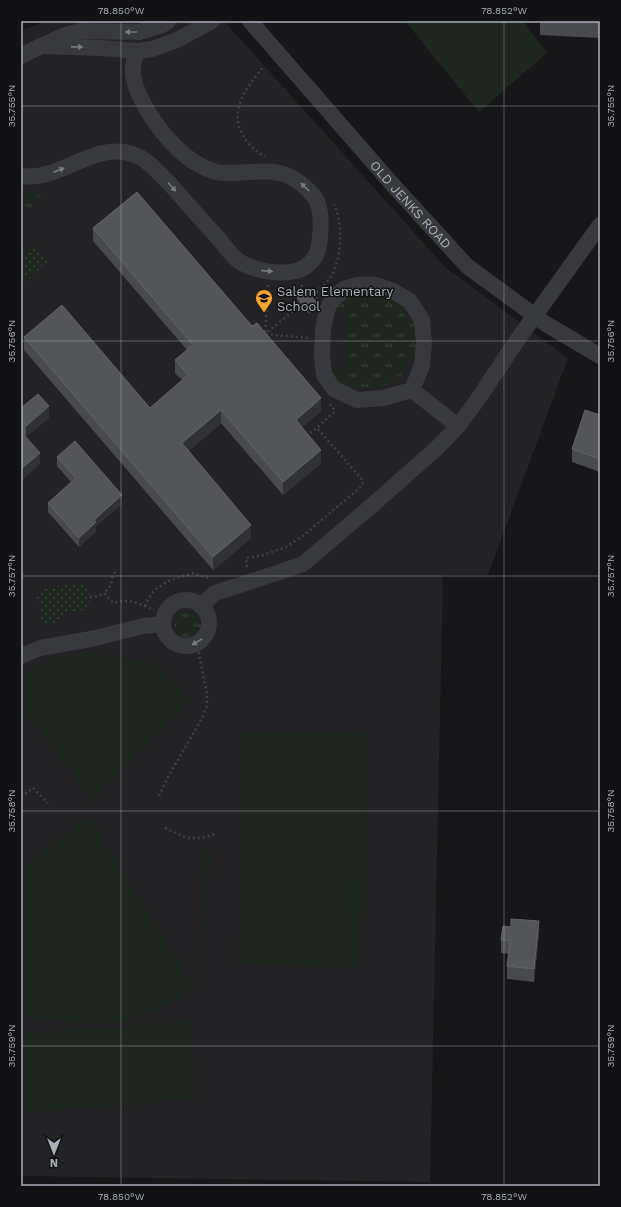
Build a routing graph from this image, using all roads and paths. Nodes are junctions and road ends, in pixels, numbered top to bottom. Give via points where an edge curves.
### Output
1 (168, 21) edge
2 (212, 21) edge
3 (250, 21) edge
4 (41, 46) junction
5 (137, 51) junction
6 (21, 56) edge
7 (21, 176) edge
8 (600, 225) edge
9 (268, 282) dead end
10 (294, 285) dead end
11 (304, 302) edge
12 (315, 304) edge
13 (535, 316) junction
14 (265, 334) junction
15 (311, 338) dead end
16 (260, 339) edge
17 (600, 356) edge
18 (412, 390) junction
19 (327, 400) dead end
20 (458, 426) junction
21 (317, 428) junction
22 (302, 440) edge
23 (247, 567) dead end
24 (115, 572) dead end
25 (212, 579) dead end
26 (104, 593) junction
27 (90, 597) dead end
28 (145, 606) junction
29 (201, 606) junction
30 (164, 619) junction
31 (197, 643) junction
32 (21, 656) edge
33 (159, 796) dead end
34 (21, 797) edge
35 (48, 803) dead end
36 (166, 828) dead end
37 (216, 834) dead end

1 -> 4 street via 139,32 81,31
2 - 5 street via 177,40 152,49
3 - 13 street, OLD JENKS ROAD via 467,266
4 -> 5 street
4 - 6 street
7 -> 5 street via 42,176 102,153 118,151 136,155 156,169 239,261 260,270 286,273 305,268 313,260 318,253 321,224 317,200 303,184 285,174 269,171 217,172 197,164 178,149 148,112 138,93 133,67
8 - 13 street
9 - 14 path
10 - 12 path via 301,285 309,294 316,292
11 - 14 path
13 - 17 street, OLD JENKS ROAD
13 - 20 street
14 - 15 path
14 - 16 path
18 - 18 street via 422,365 424,344 422,320 410,301 376,285 356,285 344,289 332,300 327,310 323,329 324,375 334,389 357,400 383,398
18 - 20 street
19 - 21 path via 336,411
20 - 29 street via 368,509 302,564 215,593
21 - 22 path
21 - 23 path via 362,478 362,486 286,547 246,558
24 - 26 path via 111,585
25 - 28 path via 193,573 168,581 156,589
26 - 27 path
26 - 28 path via 113,603 131,600
28 - 30 path
29 - 30 street via 188,600 180,601 173,604
29 -> 31 street via 209,619 209,626 207,634
30 - 31 street via 165,631 174,643 189,646
30 - 32 street via 91,639 40,648
31 - 33 path via 207,706
34 - 35 path via 33,788
36 - 37 path via 187,838

